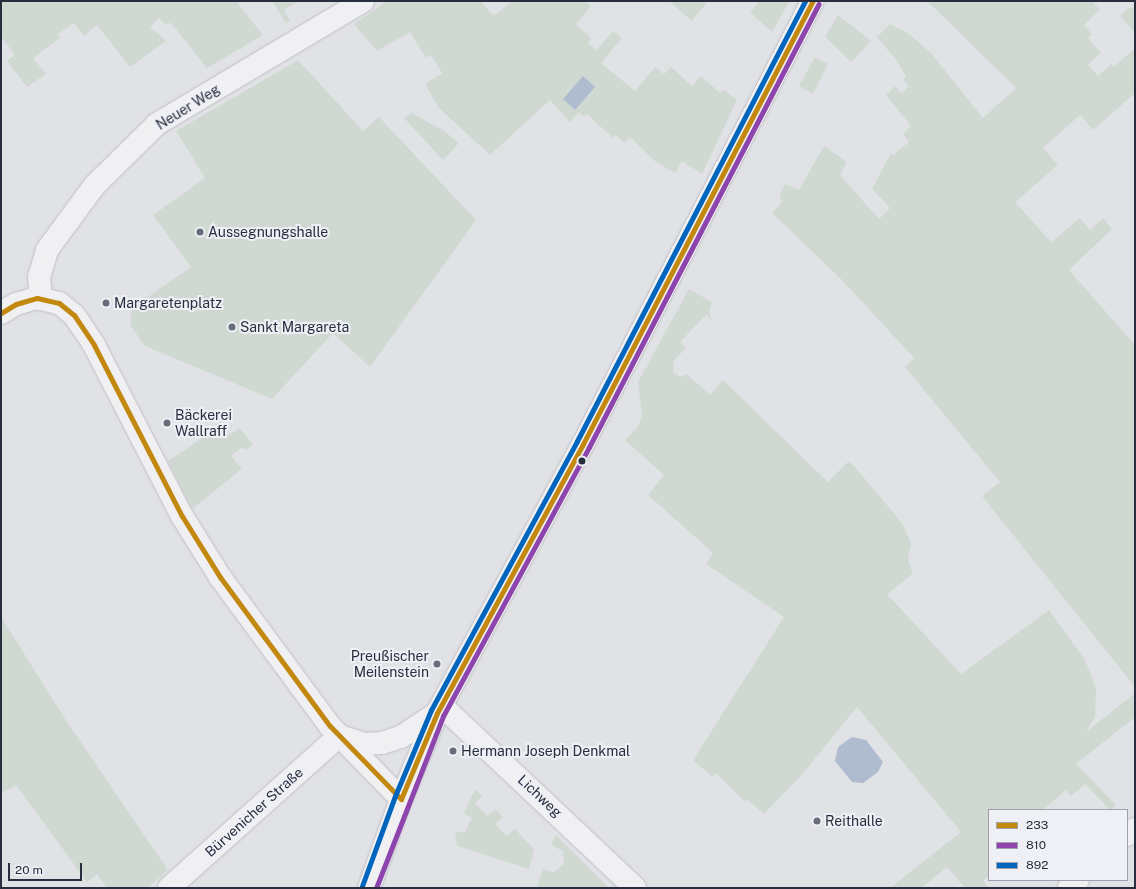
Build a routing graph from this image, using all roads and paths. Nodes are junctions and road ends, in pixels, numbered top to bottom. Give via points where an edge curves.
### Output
1 (363, 1) edge
2 (813, 1) edge
3 (41, 299) junction
4 (1, 313) edge
5 (440, 710) junction
6 (339, 736) junction
7 (401, 799) junction
8 (1077, 881) edge
9 (169, 888) edge
10 (369, 888) edge
11 (635, 888) edge
12 (1069, 888) edge

1 - 3 street, Neuer Weg via 157,124 95,185 62,228 48,250 40,270
2 - 5 street via 583,444
3 - 4 street via 23,301
3 - 6 street via 59,303 81,323 193,535 271,648
5 - 6 street via 401,737 382,743 366,744
5 - 7 street
5 - 11 street, Lichweg
6 - 7 street
6 - 9 street, Bürvenicher Straße
7 - 10 street
8 - 12 street

